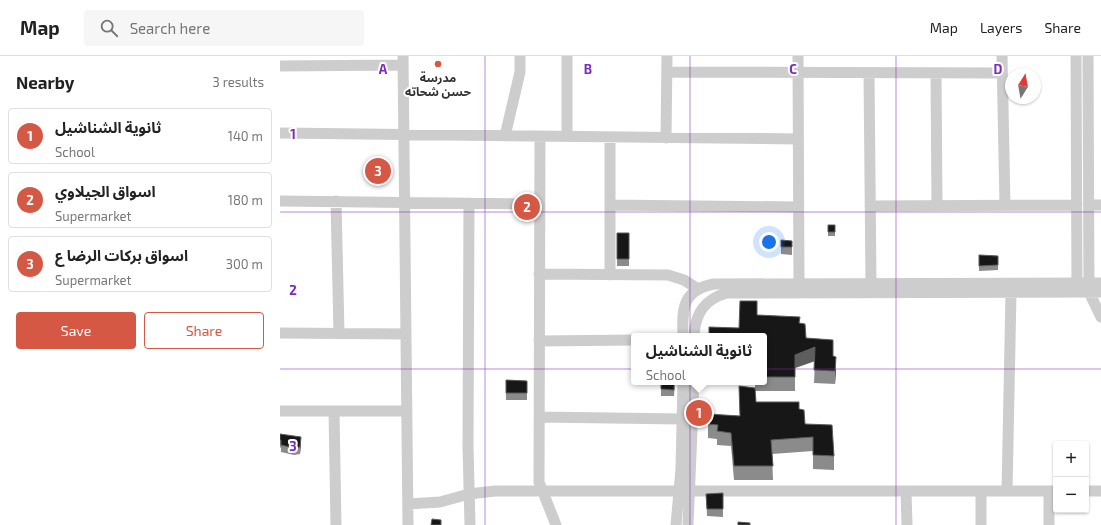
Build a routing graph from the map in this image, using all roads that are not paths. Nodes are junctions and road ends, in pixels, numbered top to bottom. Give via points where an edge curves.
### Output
1 (520, 56) edge
2 (567, 56) edge
3 (667, 56) edge
4 (798, 56) edge
5 (1002, 56) edge
6 (1076, 56) edge
7 (1088, 56) edge
8 (336, 61) edge
9 (403, 61) edge
10 (280, 66) edge
11 (667, 72) junction
12 (798, 73) junction
13 (869, 73) junction
14 (936, 73) junction
15 (1002, 74) junction
16 (280, 133) edge
17 (404, 134) junction
18 (505, 136) junction
19 (540, 136) junction
20 (567, 136) junction
21 (610, 137) junction
22 (666, 138) junction
23 (798, 139) junction
24 (280, 201) edge
25 (336, 201) junction
26 (405, 202) junction
27 (469, 203) junction
28 (540, 204) junction
29 (610, 205) junction
30 (1005, 205) junction
31 (1077, 205) junction
32 (1089, 205) junction
33 (1101, 205) edge
34 (870, 206) junction
35 (937, 206) junction
36 (798, 207) junction
37 (539, 274) junction
38 (610, 275) junction
39 (799, 282) junction
40 (871, 283) junction
41 (1101, 283) edge
42 (1089, 287) junction
43 (1077, 288) junction
44 (698, 289) junction
45 (1101, 292) edge
46 (1011, 293) junction
47 (1101, 317) edge
48 (280, 333) edge
49 (339, 333) junction
50 (683, 333) edge
51 (694, 333) edge
52 (406, 334) junction
53 (631, 340) edge
54 (539, 341) junction
55 (683, 385) edge
56 (694, 385) edge
57 (280, 411) edge
58 (334, 411) junction
59 (407, 411) junction
60 (539, 417) junction
61 (682, 419) junction
62 (1089, 490) edge
63 (1101, 490) edge
64 (680, 491) junction
65 (691, 491) junction
66 (906, 491) junction
67 (981, 491) junction
68 (1007, 491) junction
69 (1053, 491) edge
70 (542, 492) junction
71 (469, 494) junction
72 (408, 504) junction
73 (336, 525) edge
74 (408, 525) edge
75 (470, 525) edge
76 (556, 525) edge
77 (676, 525) edge
78 (688, 525) edge
79 (907, 525) edge
80 (982, 525) edge
81 (1049, 525) edge

1 - 18 street via 520,72
2 - 20 street
3 - 11 street
4 - 12 street
5 - 15 street
6 - 31 street
7 - 32 street
8 - 9 street
8 - 10 street
9 - 17 street
11 - 12 street
11 - 22 street
12 - 13 street
12 - 23 street
13 - 14 street
13 - 34 street
14 - 15 street
14 - 35 street
15 - 30 street
16 - 17 street
17 - 18 street
17 - 26 street
18 - 19 street
19 - 20 street
19 - 28 street
20 - 21 street
21 - 22 street
21 - 29 street
22 - 23 street
23 - 36 street
24 - 25 street
25 - 26 street
25 - 49 street
26 - 27 street
26 - 52 street
27 - 28 street
27 - 71 street
28 - 37 street
29 - 36 street
29 - 38 street
30 - 31 street
30 - 35 street
31 - 43 street
32 - 33 street
32 - 42 street
34 - 35 street
34 - 40 street
36 - 39 street
37 - 38 street
37 - 54 street
38 - 44 street via 668,275 684,280
39 - 40 street
39 - 44 street via 714,284
40 - 43 street
41 - 42 street
42 - 43 street
42 - 45 street
42 - 47 street
43 - 46 street
44 - 50 street via 686,302
46 - 51 street via 727,293 703,306 695,323
46 - 68 street
48 - 49 street
49 - 52 street
52 - 59 street
53 - 54 street
54 - 60 street
55 - 61 street
56 - 65 street
57 - 58 street
58 - 59 street
58 - 73 street
59 - 72 street
60 - 61 street
60 - 70 street via 539,482
61 - 64 street
62 - 63 street
64 - 65 street
64 - 70 street
64 - 77 street
65 - 66 street
65 - 78 street
66 - 67 street
66 - 79 street
67 - 68 street
67 - 80 street
68 - 69 street
69 - 81 street
70 - 71 street
70 - 76 street
71 - 72 street via 440,502
71 - 75 street
72 - 74 street

